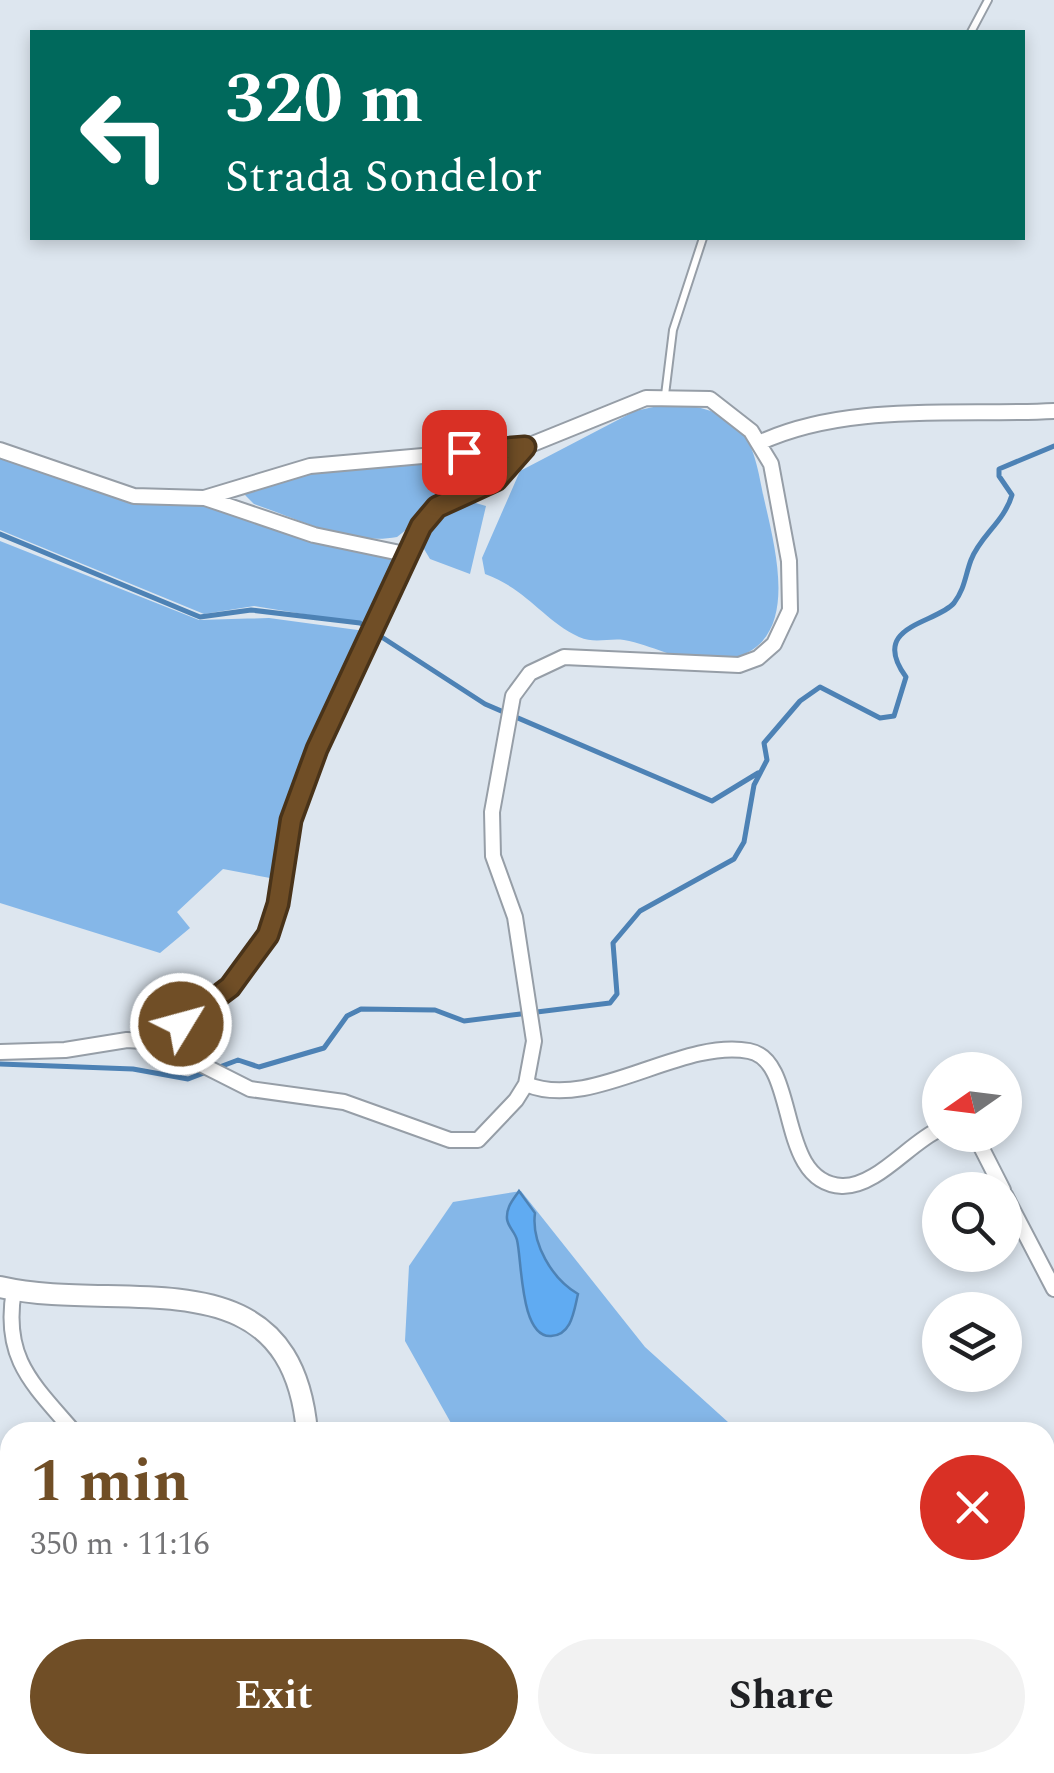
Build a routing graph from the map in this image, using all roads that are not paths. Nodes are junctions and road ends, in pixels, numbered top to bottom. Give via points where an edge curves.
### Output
1 (988, 0) edge
2 (972, 30) edge
3 (702, 240) edge
4 (665, 395) junction
5 (1054, 411) edge
6 (758, 443) junction
7 (525, 447) junction
8 (0, 450) edge
9 (204, 498) junction
10 (406, 554) junction
11 (157, 1042) junction
12 (0, 1052) edge
13 (526, 1084) junction
14 (922, 1137) edge
15 (1022, 1227) edge
16 (7, 1289) edge
17 (1054, 1289) edge
18 (66, 1422) edge
19 (306, 1422) edge

1 - 2 lane
3 - 4 lane via 673,330
4 - 6 street via 710,399 733,412
4 - 7 street
5 - 6 street via 799,425
6 - 13 street via 771,464 789,560 790,610 774,644 739,665 564,657 530,673 513,696 492,812 494,856 530,996 534,1041
7 - 9 street via 310,466
7 - 10 lane via 496,480 437,507
8 - 9 street via 134,496
9 - 10 street via 314,535
10 - 11 lane via 291,820 268,935 230,987
11 - 12 street
11 - 13 street via 250,1088 344,1102 450,1140 478,1140
13 - 14 street via 560,1090 714,1051 754,1052 776,1072 798,1150 823,1179 842,1186 862,1180
15 - 17 street
16 - 18 street via 17,1360
16 - 19 main road via 78,1299 195,1299 241,1314 288,1361

